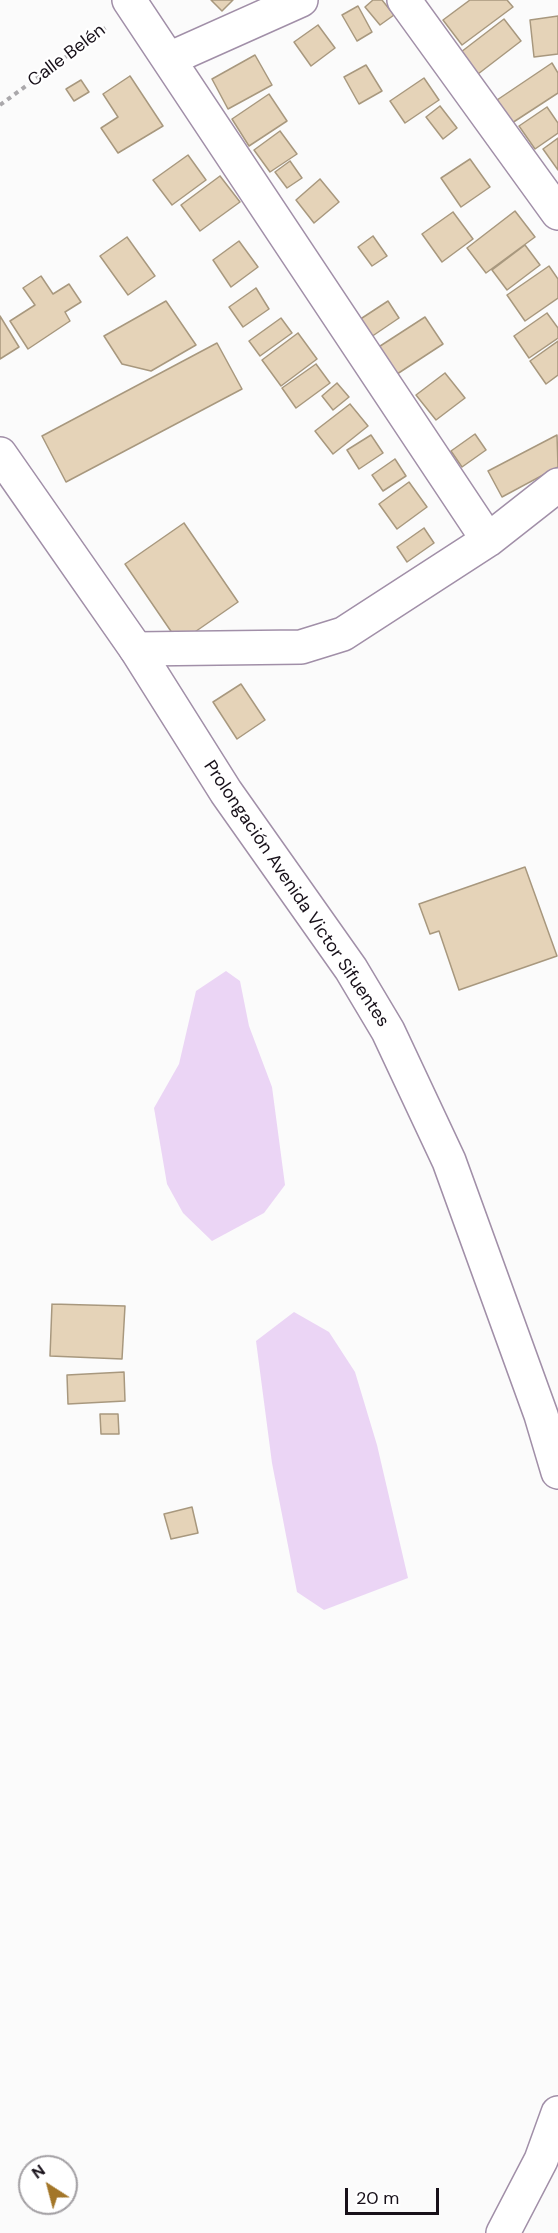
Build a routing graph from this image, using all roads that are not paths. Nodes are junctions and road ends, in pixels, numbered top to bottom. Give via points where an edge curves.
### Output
1 (301, 0) edge
2 (404, 0) edge
3 (131, 3) edge
4 (169, 59) junction
5 (558, 213) edge
6 (0, 454) edge
7 (558, 485) edge
8 (488, 540) junction
9 (136, 649) junction
10 (558, 1472) edge
11 (558, 2114) edge
12 (503, 2233) edge

1 - 4 street
2 - 5 street
3 - 4 street
4 - 8 street
6 - 9 street, Prolongación Avenida Victor Sifuentes
7 - 8 street
8 - 9 street via 342,634 311,644
9 - 10 street, Prolongación Avenida Victor Sifuentes via 226,792 344,959 388,1031 449,1161 541,1414
11 - 12 street via 541,2160

